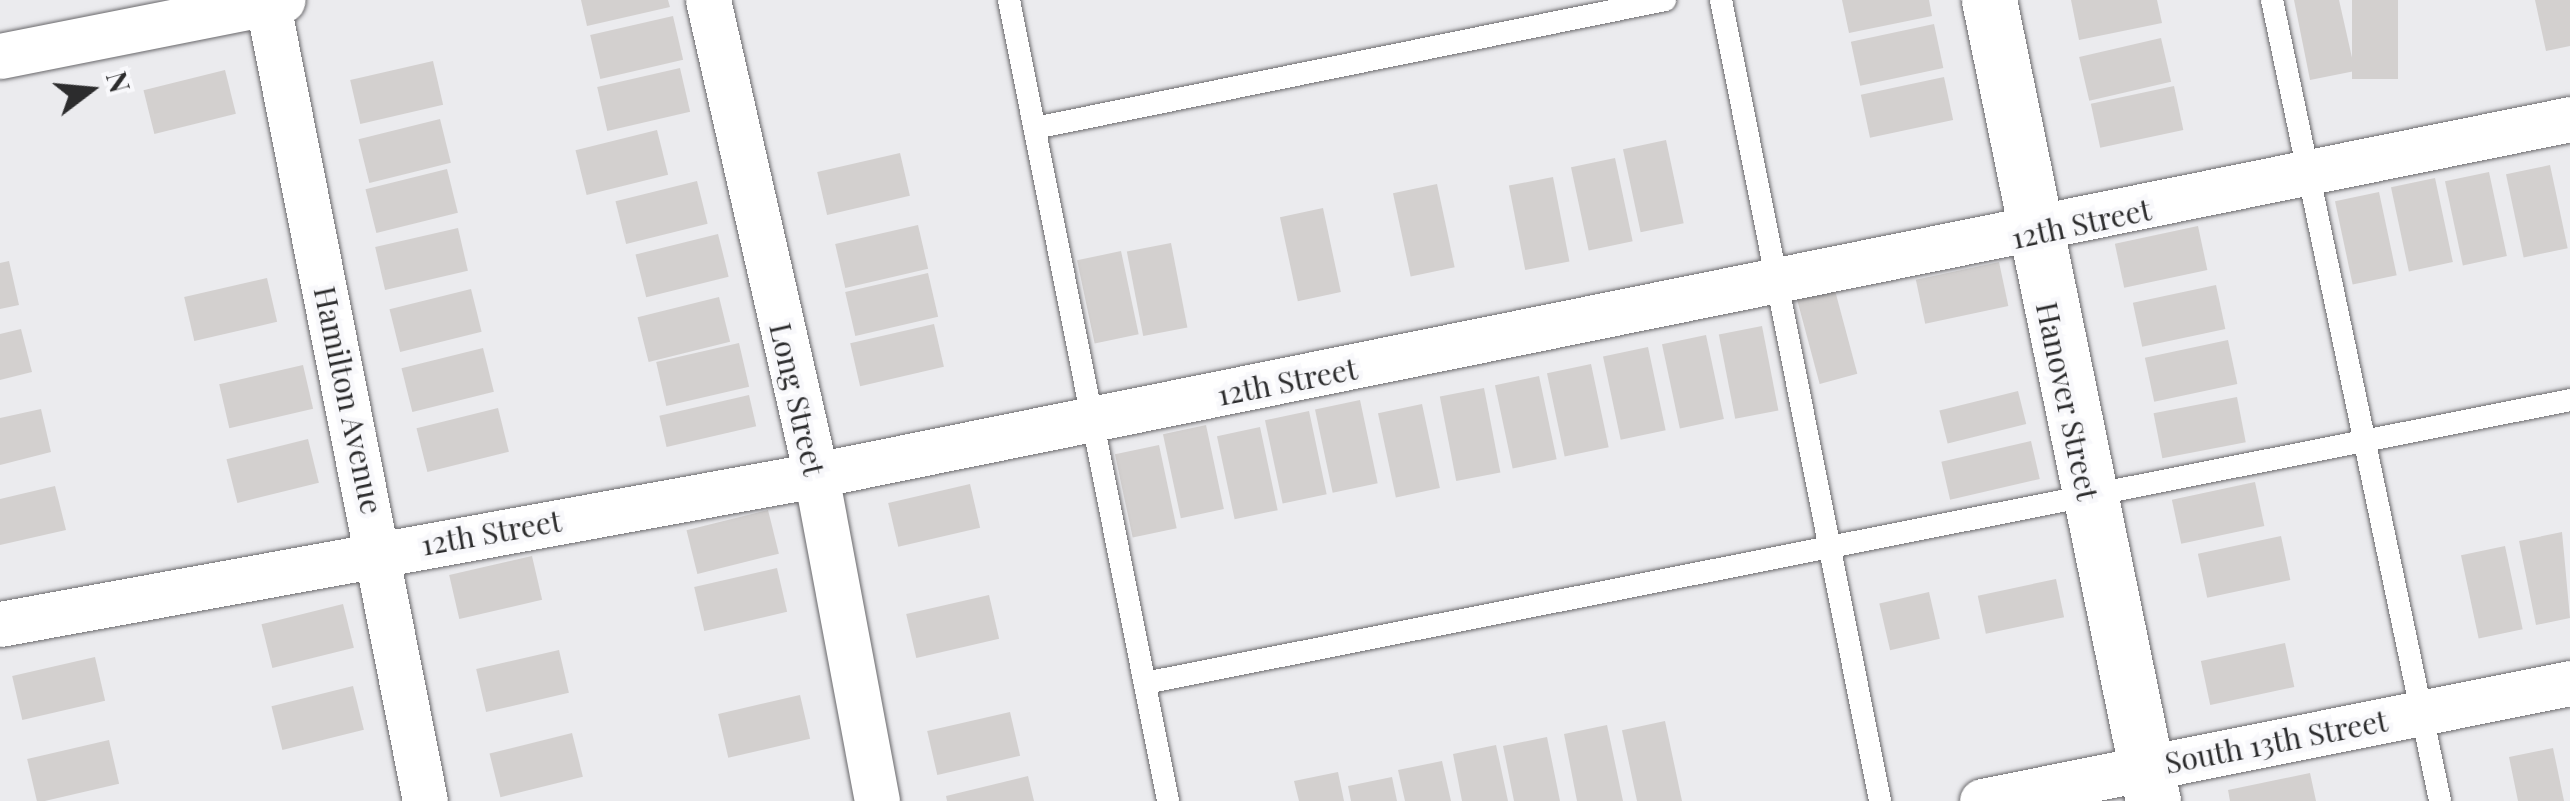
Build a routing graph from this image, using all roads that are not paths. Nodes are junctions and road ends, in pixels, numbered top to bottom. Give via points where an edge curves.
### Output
1 (708, 0) edge
2 (1009, 0) edge
3 (1665, 0) edge
4 (1720, 0) edge
5 (1989, 0) edge
6 (2272, 0) edge
7 (272, 1) edge
8 (0, 56) edge
9 (2570, 119) edge
10 (1034, 128) junction
11 (2308, 176) junction
12 (2032, 233) junction
13 (1779, 283) junction
14 (2570, 400) edge
15 (1093, 420) junction
16 (2364, 437) junction
17 (816, 475) junction
18 (2088, 492) junction
19 (1830, 545) junction
20 (379, 551) junction
21 (0, 624) edge
22 (1144, 683) junction
23 (2570, 683) edge
24 (2422, 712) junction
25 (2150, 784) edge
26 (425, 801) edge
27 (877, 801) edge
28 (1168, 801) edge
29 (1880, 801) edge
30 (1982, 801) edge
31 (2440, 801) edge

1 - 17 street, Long Street
2 - 10 lane
3 - 10 lane
4 - 13 lane
5 - 12 street, Hanover Street
6 - 11 lane
7 - 8 street
7 - 20 street, Hamilton Avenue
9 - 11 street, 12th Street
10 - 15 lane
11 - 12 street, 12th Street
11 - 16 lane
12 - 13 street, 12th Street
12 - 18 street, Hanover Street
13 - 15 street, 12th Street
13 - 19 lane
14 - 16 lane
15 - 17 street, 12th Street
15 - 22 lane
16 - 18 lane
16 - 24 lane
17 - 20 street, 12th Street
17 - 27 street, Long Street
18 - 19 lane
18 - 25 street, Hanover Street
19 - 22 lane
19 - 29 lane
20 - 21 street, 12th Street
20 - 26 street, Hamilton Avenue
22 - 28 lane
23 - 24 street, South 13th Street
24 - 25 street, South 13th Street
24 - 31 lane
25 - 30 street, South 13th Street

